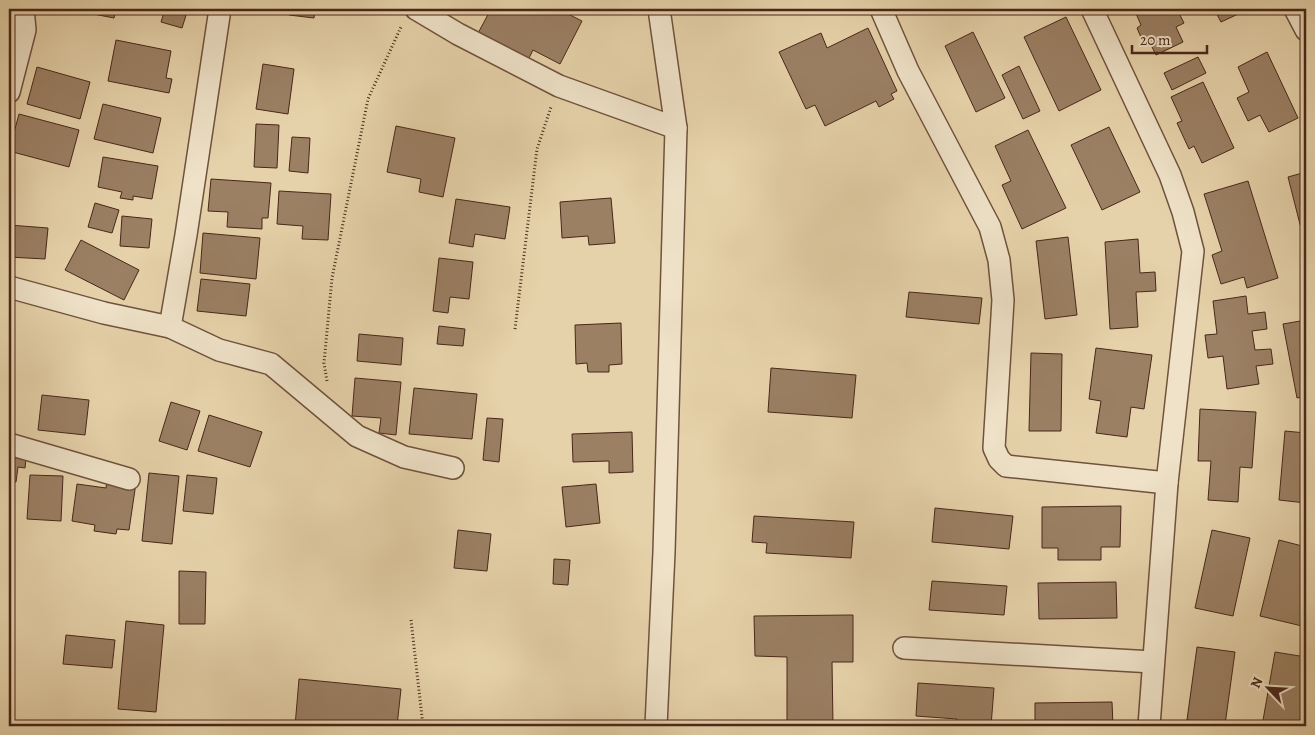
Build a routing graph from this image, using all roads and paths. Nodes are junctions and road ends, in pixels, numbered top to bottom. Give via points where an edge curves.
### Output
1 (23, 9) edge
2 (220, 9) edge
3 (660, 9) edge
4 (881, 9) edge
5 (1092, 9) edge
6 (1295, 9) edge
7 (411, 13) edge
8 (1306, 30) edge
9 (559, 86) junction
10 (9, 92) edge
11 (676, 128) junction
12 (9, 287) edge
13 (170, 327) junction
14 (515, 330) dead end
15 (328, 382) dead end
16 (9, 444) edge
17 (453, 468) dead end
18 (130, 479) dead end
19 (1167, 483) junction
20 (411, 620) dead end
21 (904, 648) dead end
22 (1153, 662) junction
23 (422, 726) edge
24 (656, 726) edge
25 (1148, 726) edge

1 - 10 street via 25,30
2 - 13 street
3 - 11 street
4 - 19 street via 908,71 990,227 999,260 1003,300 994,448 998,460 1006,466
5 - 19 street via 1170,175 1192,250
6 - 8 street
7 - 9 street
7 - 15 path via 368,99 332,278 324,364
9 - 11 street
9 - 14 path via 537,149
11 - 24 street
12 - 13 street
13 - 17 street via 219,350 271,364 357,436 404,457
16 - 18 street
19 - 22 street
20 - 23 path
21 - 22 street
22 - 25 street

